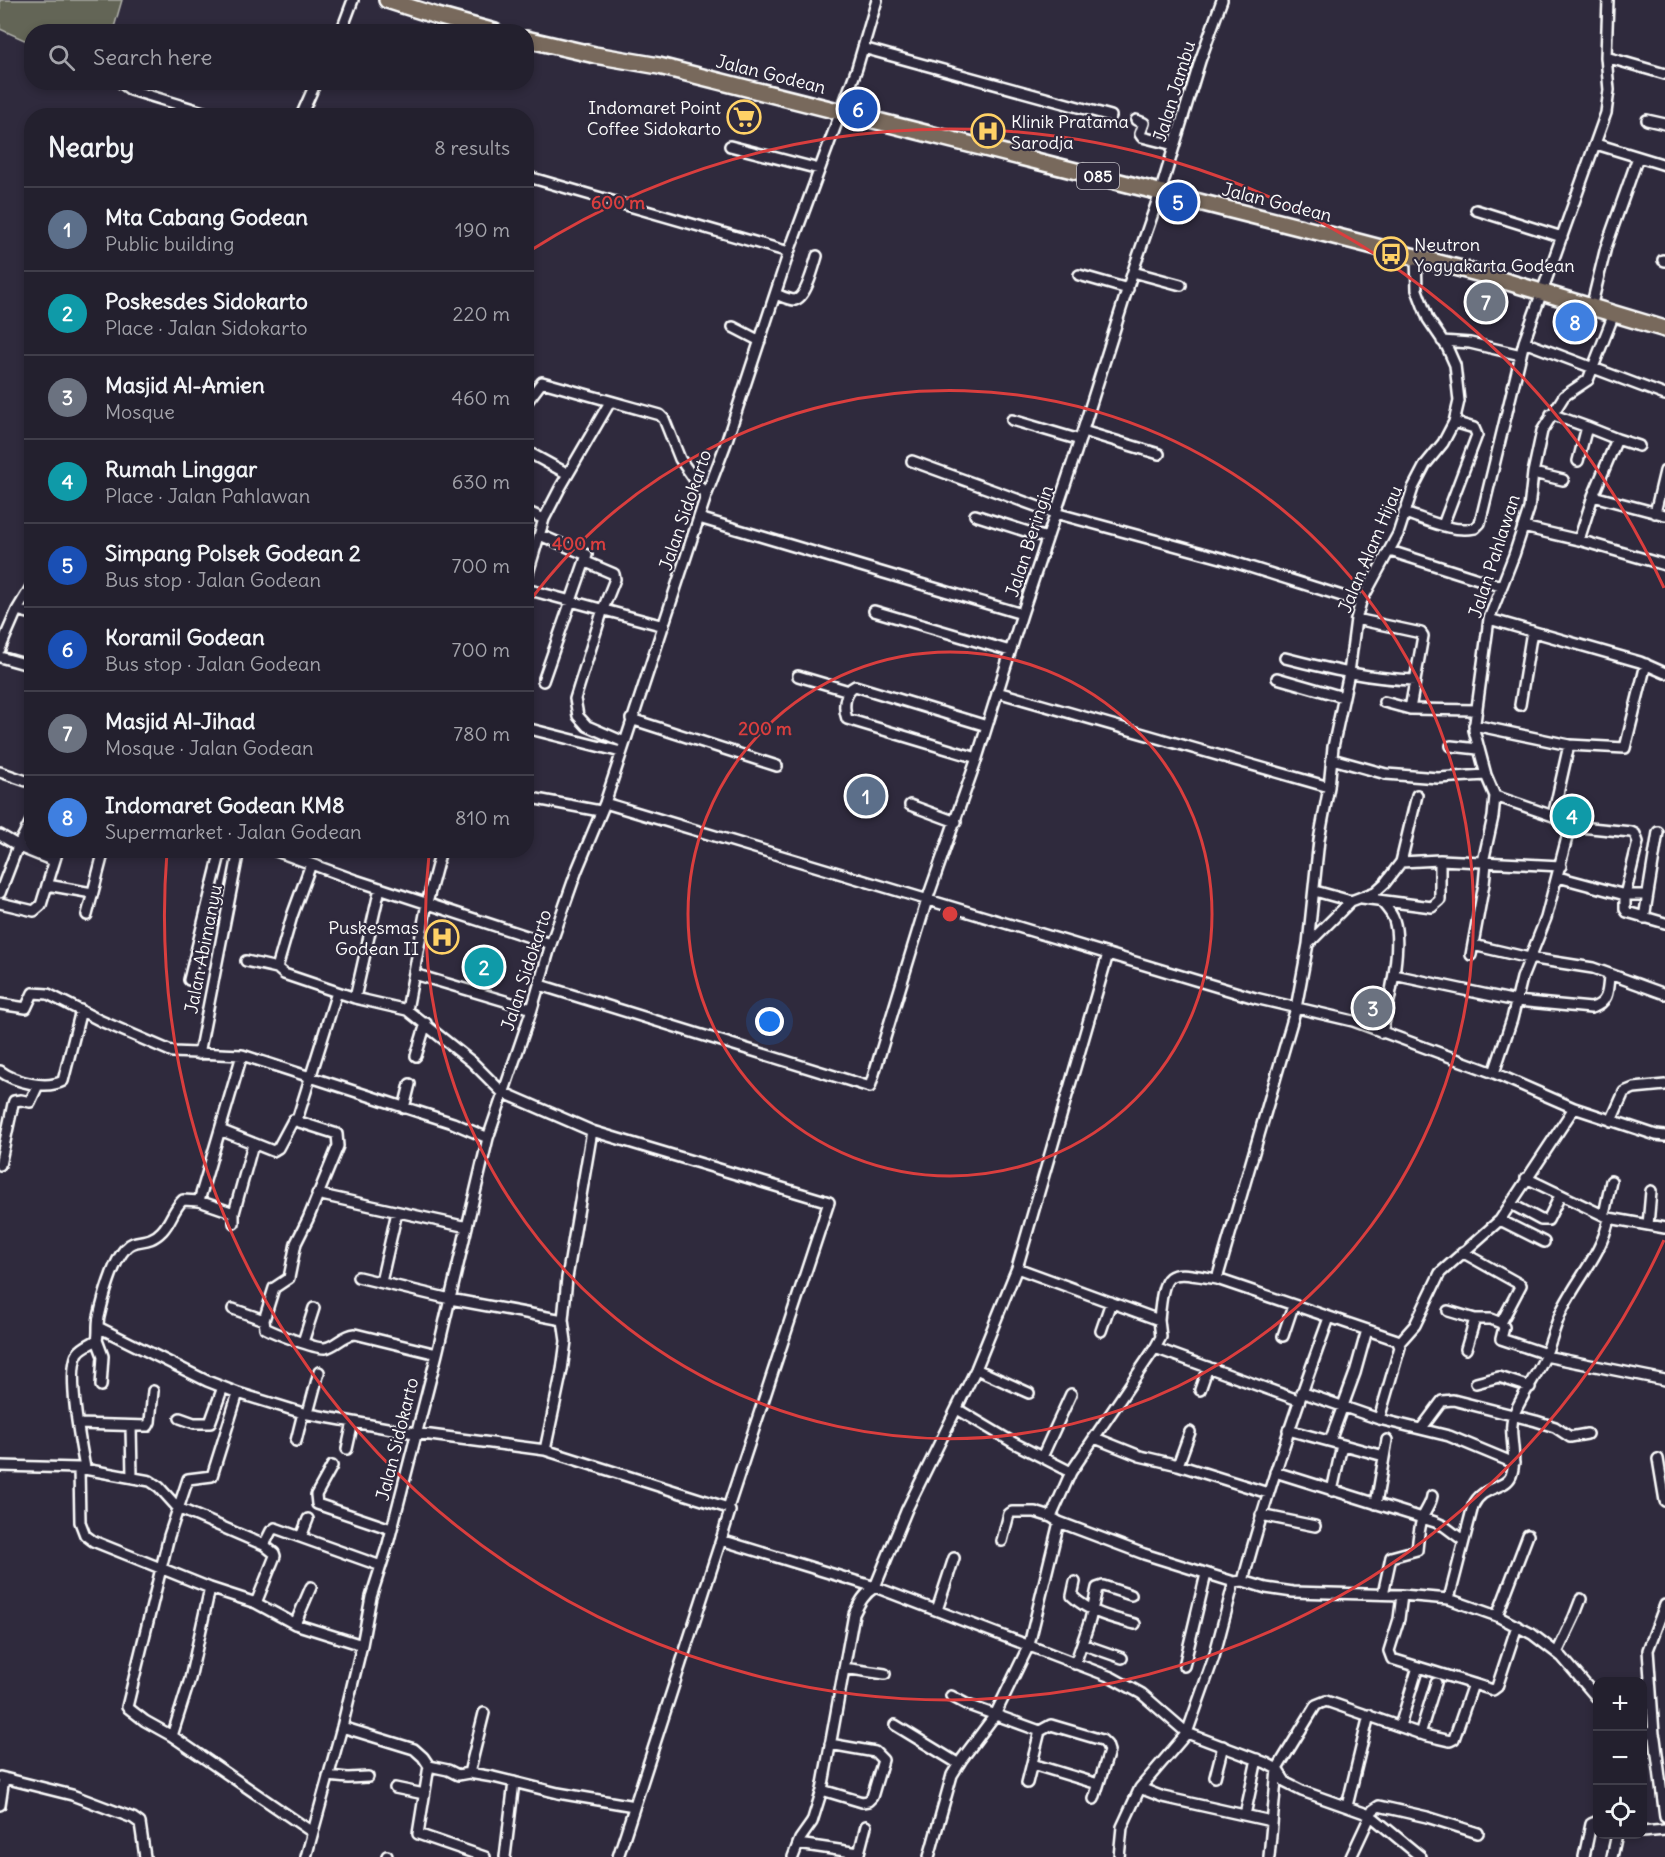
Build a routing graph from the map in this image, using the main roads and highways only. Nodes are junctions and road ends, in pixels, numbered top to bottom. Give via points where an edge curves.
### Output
1 (387, 0) edge
2 (466, 24) edge
3 (534, 41) edge
4 (1665, 329) edge

1 - 2 main road
3 - 4 main road, Jalan Godean / 085 via 659,66 1416,257

